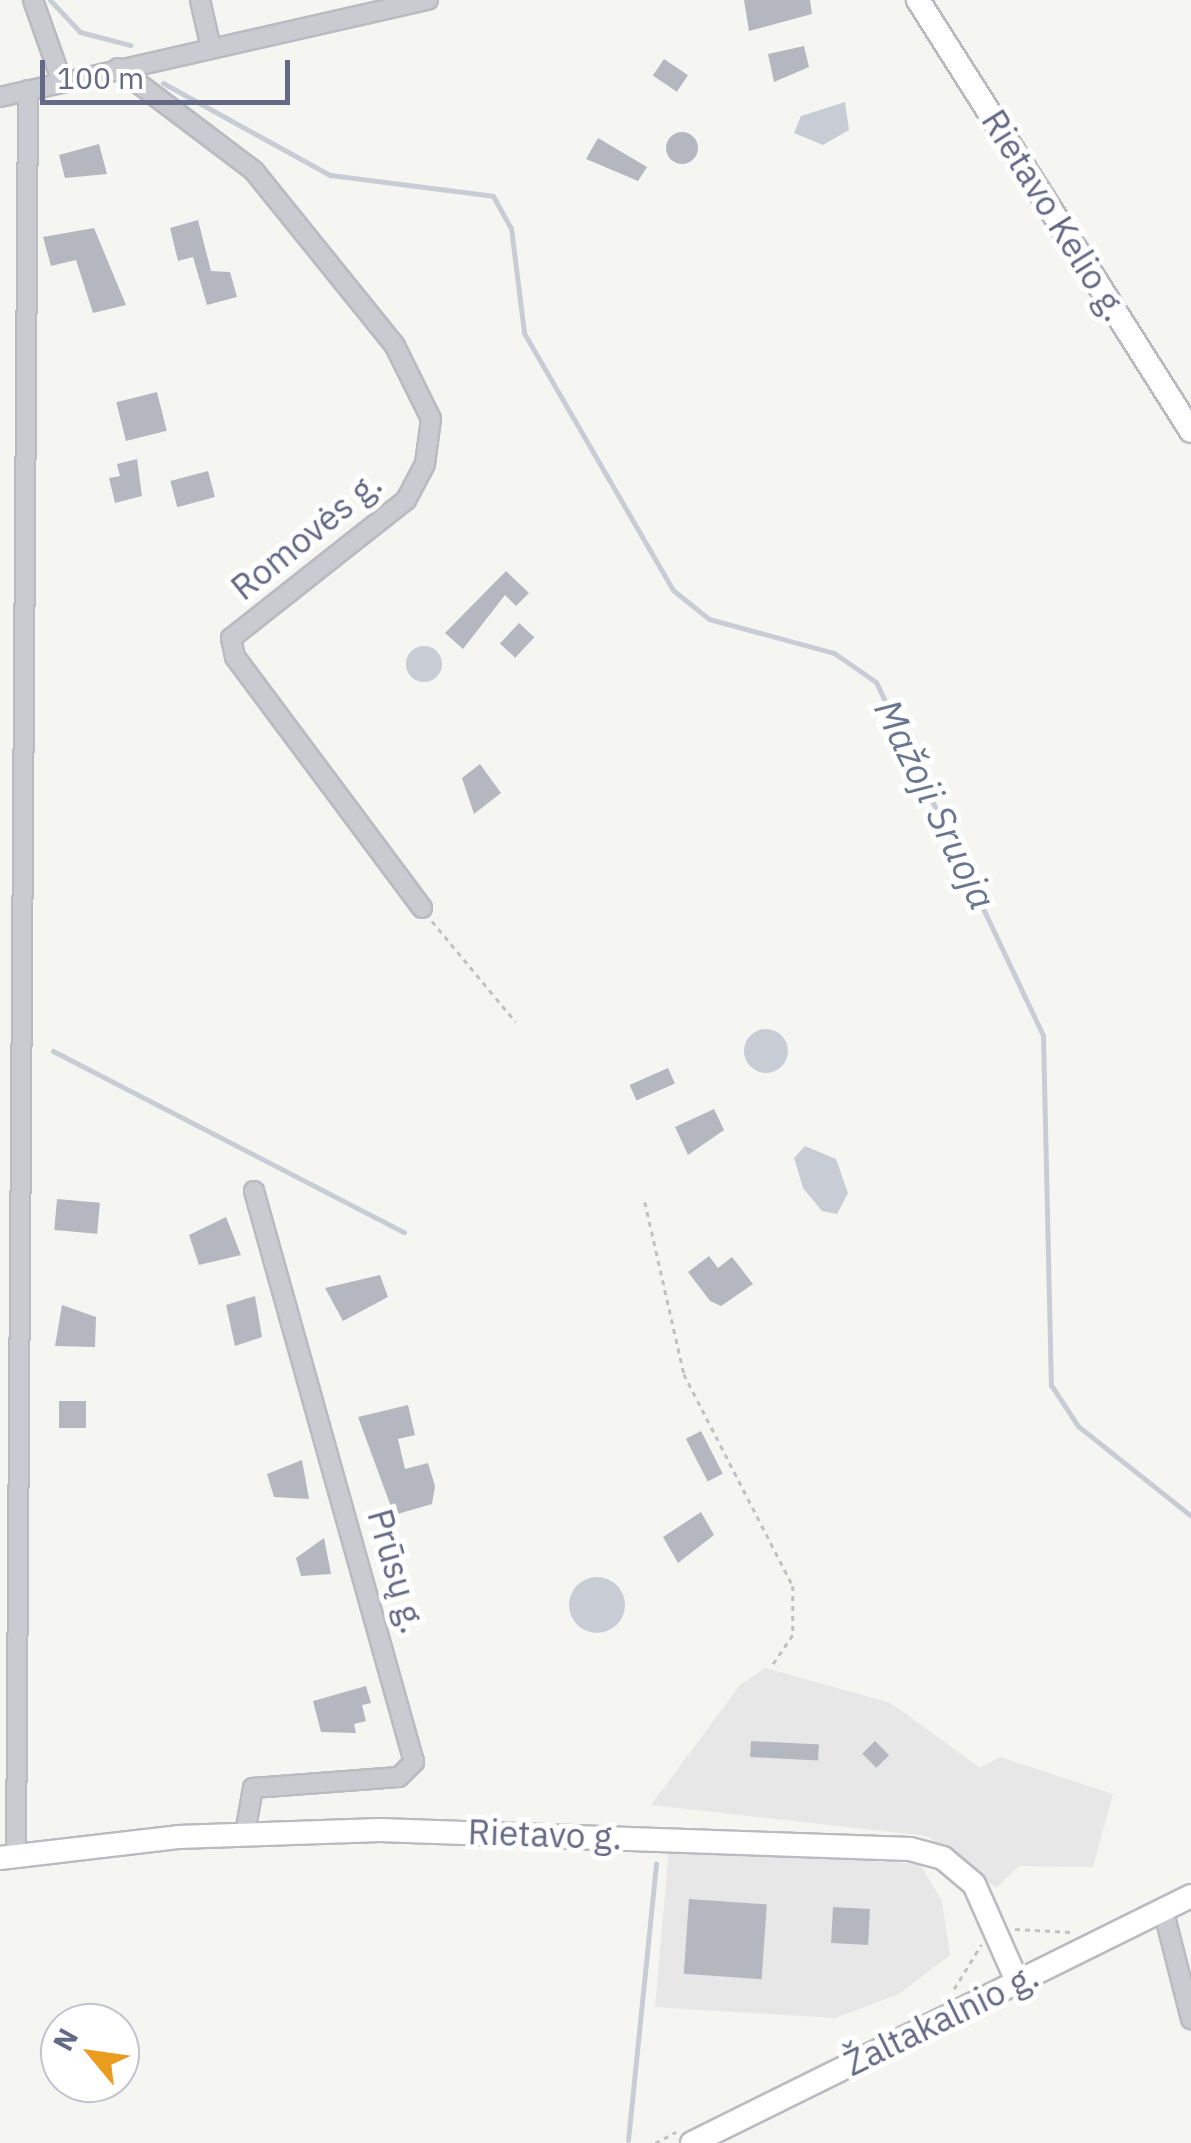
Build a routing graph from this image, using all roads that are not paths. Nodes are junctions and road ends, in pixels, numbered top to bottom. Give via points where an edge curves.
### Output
1 (33, 0) edge
2 (200, 0) edge
3 (428, 0) edge
4 (918, 0) edge
5 (211, 48) junction
6 (118, 68) junction
7 (62, 82) junction
8 (28, 90) junction
9 (0, 97) edge
10 (1191, 431) edge
11 (422, 908) road end
12 (254, 1191) dead end
13 (246, 1833) junction
14 (8, 1857) edge
15 (1191, 1896) edge
16 (1162, 1910) junction
17 (1018, 1980) junction
18 (1191, 2018) edge
19 (691, 2134) edge

1 - 7 street
2 - 5 street
3 - 5 street
4 - 10 main road, Rietavo Kelio g.
5 - 6 street
6 - 7 street
6 - 11 street, Romovės g. via 254,171 395,346 426,407 431,436 406,500 231,638 235,657
7 - 8 street
8 - 9 street
8 - 14 street
12 - 13 street, Prūsų g. via 414,1762 398,1777 253,1788
13 - 14 main road, Rietavo g.
13 - 17 main road, Rietavo g. via 494,1832 910,1849 962,1871
15 - 16 main road, Žaltakalnio g.
16 - 17 main road, Žaltakalnio g.
16 - 18 street
17 - 19 main road, Žaltakalnio g.

